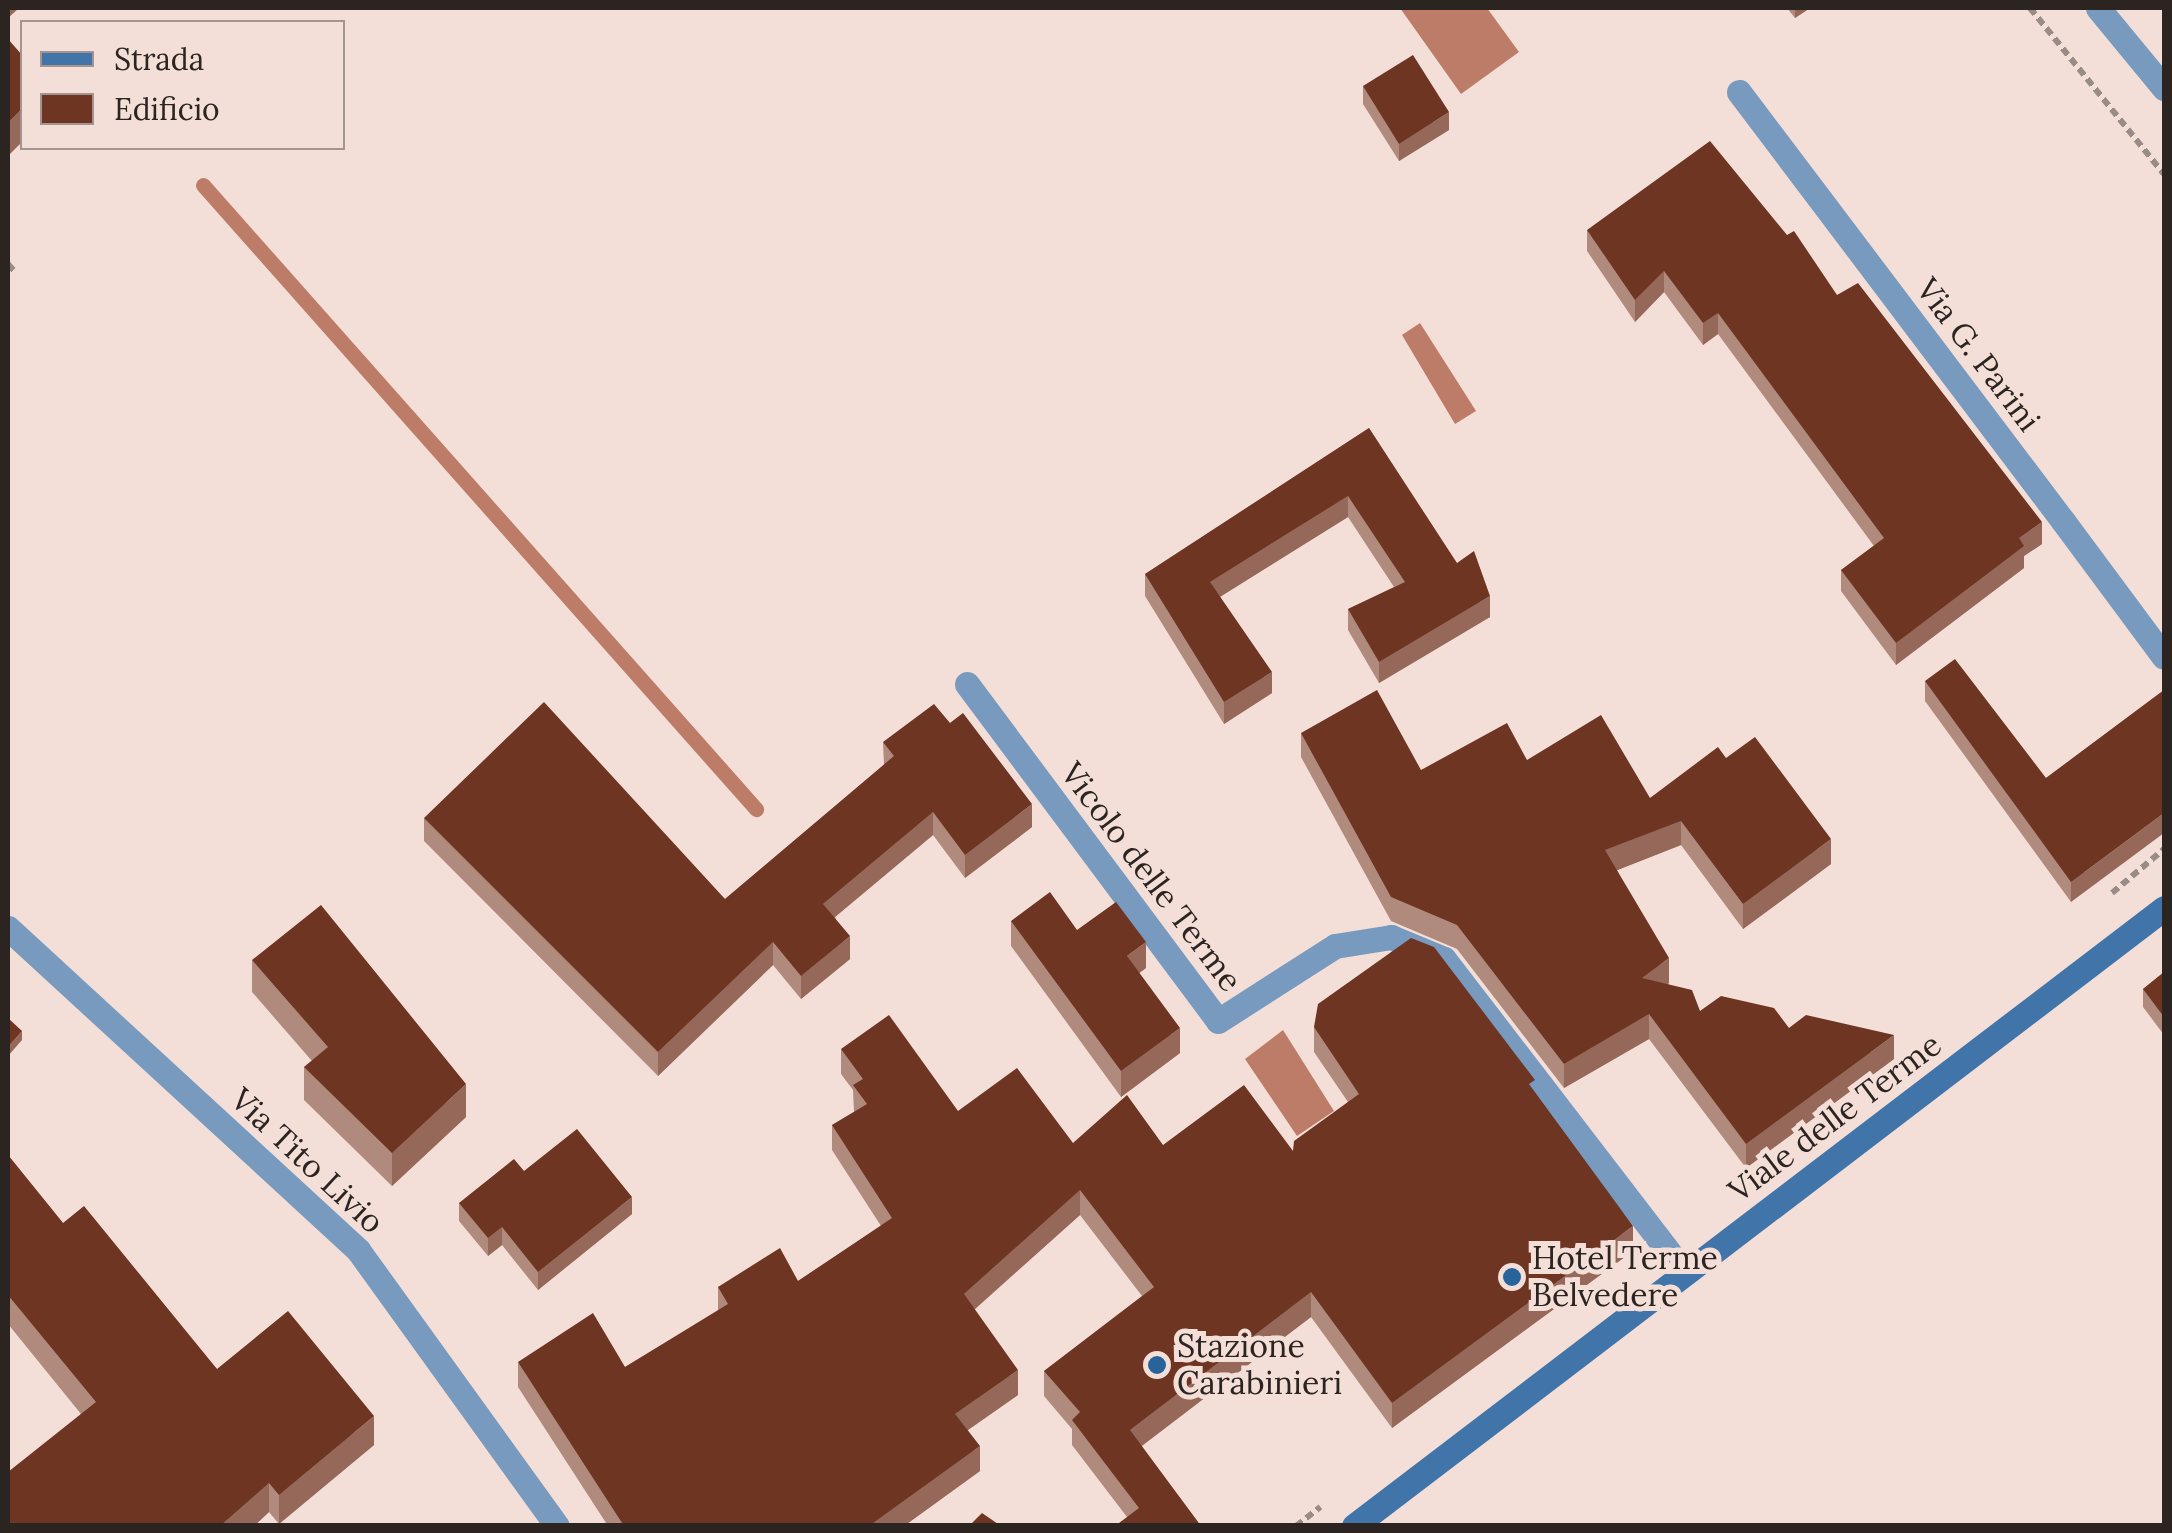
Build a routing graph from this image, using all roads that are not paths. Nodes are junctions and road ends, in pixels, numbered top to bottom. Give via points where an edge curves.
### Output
1 (2098, 8) edge
2 (2164, 88) edge
3 (1739, 92) dead end
4 (2164, 657) edge
5 (968, 684) dead end
6 (2164, 908) edge
7 (8, 928) edge
8 (1685, 1273) junction
9 (557, 1526) edge
10 (1354, 1526) edge

1 - 2 street
3 - 4 street, Via G. Parini
5 - 8 street, Vicolo delle Terme via 1218,1021 1335,946 1391,937 1444,959
6 - 8 street, Viale delle Terme
7 - 9 street, Via Tito Livio via 358,1250
8 - 10 street, Viale delle Terme

